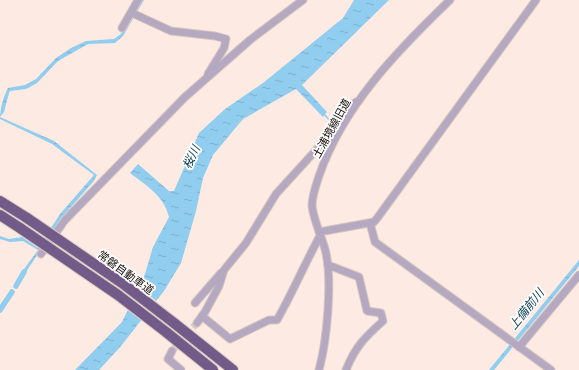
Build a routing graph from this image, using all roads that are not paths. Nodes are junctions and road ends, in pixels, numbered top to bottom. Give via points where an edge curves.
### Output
1 (138, 0) edge
2 (303, 0) edge
3 (450, 0) edge
4 (536, 0) edge
5 (132, 13) junction
6 (122, 28) dead end
7 (207, 76) junction
8 (362, 96) junction
9 (0, 201) edge
10 (0, 215) edge
11 (370, 223) junction
12 (319, 234) junction
13 (41, 254) dead end
14 (328, 265) junction
15 (224, 270) junction
16 (579, 275) edge
17 (195, 303) dead end
18 (202, 316) junction
19 (197, 323) tunnel mouth
20 (518, 347) junction
21 (172, 351) dead end
22 (181, 370) edge
23 (213, 370) edge
24 (233, 370) edge
25 (319, 370) edge
26 (346, 370) edge
27 (551, 370) edge

1 - 5 street
2 - 7 street
3 - 8 street, 土浦境線旧道 via 392,59
4 - 11 street via 378,217
5 - 6 street
5 - 7 street via 171,31 226,39
7 - 13 street via 65,220
8 - 12 street, 土浦境線旧道 via 327,153 315,188 312,205
8 - 15 street via 349,107 317,149 276,194 246,243
9 - 24 highway, 常磐自動車道, bridge via 122,283
10 - 23 highway, bridge via 118,295
11 - 12 street
11 - 20 street via 375,242
12 - 14 street, 土浦境線旧道
12 - 18 street via 277,320 269,320 230,339
14 - 25 street, 土浦境線旧道 via 328,308
14 - 26 street via 358,277 367,311 381,313 383,317 383,321 363,338
15 - 17 street
15 - 18 street via 219,286
16 - 20 street
18 - 19 street
20 - 27 street
21 - 22 street via 168,359

